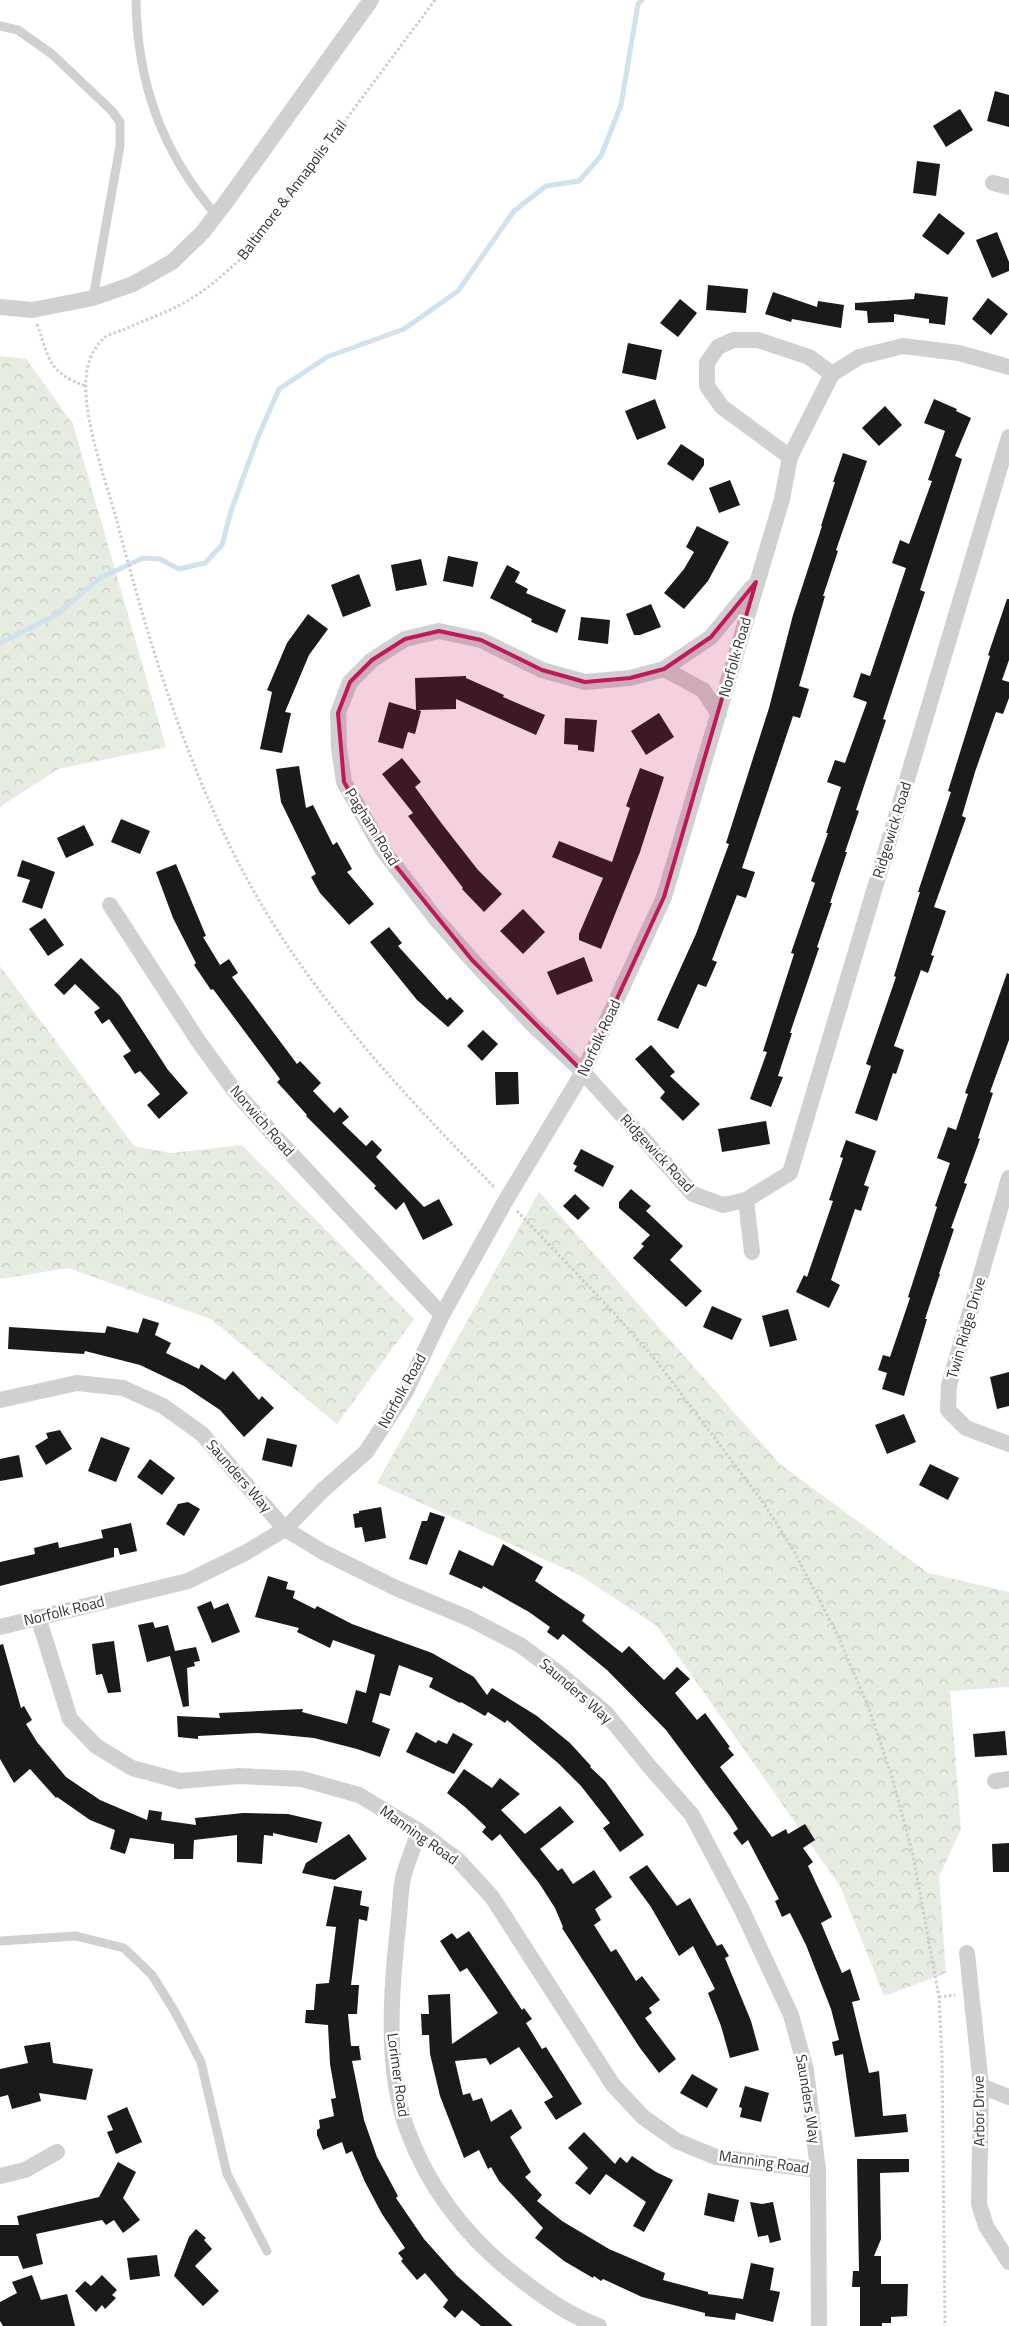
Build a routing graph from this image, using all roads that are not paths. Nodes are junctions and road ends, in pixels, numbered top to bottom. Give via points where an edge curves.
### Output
1 (136, 0) edge
2 (371, 0) edge
3 (0, 26) edge
4 (992, 183) dead end
5 (1009, 187) edge
6 (216, 215) junction
7 (93, 298) junction
8 (0, 307) edge
9 (1009, 367) edge
10 (832, 374) junction
11 (1009, 437) edge
12 (790, 458) junction
13 (756, 582) junction
14 (664, 669) junction
15 (719, 714) junction
16 (110, 905) dead end
17 (584, 1072) junction
18 (1009, 1178) edge
19 (746, 1200) junction
20 (752, 1252) dead end
21 (442, 1315) junction
22 (0, 1400) edge
23 (1009, 1444) edge
24 (285, 1529) junction
25 (38, 1618) junction
26 (0, 1627) edge
27 (419, 1831) junction
28 (0, 1941) edge
29 (967, 1953) dead end
30 (981, 2086) junction
31 (1009, 2097) edge
32 (57, 2152) dead end
33 (818, 2170) junction
34 (0, 2176) edge
35 (267, 2251) dead end
36 (1009, 2262) edge
37 (599, 2326) edge
38 (819, 2326) edge

1 - 6 lane via 140,61 149,98 167,145
2 - 6 street
3 - 7 lane via 18,30 53,55 120,122 120,146
4 - 5 street
6 - 7 street via 172,262 133,284
7 - 8 street via 32,310
9 - 10 street via 959,352 903,346 859,357
10 - 12 street, Norfolk Road
10 - 12 street via 809,357 758,340 734,340 718,347 707,363 707,386 722,407
11 - 19 street, Ridgewick Road via 790,1173
12 - 13 street, Norfolk Road via 782,499
13 - 14 street, Pagham Road via 711,637
13 - 15 street, Norfolk Road
14 - 15 street via 703,690
14 - 17 street, Pagham Road via 630,678 585,682 542,670 481,640 439,631 405,639 372,660 350,682 338,713 344,782 382,849 436,919 533,1025
15 - 17 street, Norfolk Road via 664,897
16 - 21 street, Norwich Road via 234,1090
17 - 19 street, Ridgewick Road via 693,1194 723,1205
17 - 21 street, Norfolk Road via 506,1200
18 - 23 street, Twin Ridge Drive via 949,1385 948,1410 966,1428
19 - 20 street
21 - 24 street, Norfolk Road via 406,1390 366,1452
22 - 24 street, Saunders Way via 77,1383 123,1388 155,1403 202,1434
24 - 25 street, Norfolk Road via 188,1581
24 - 33 street, Saunders Way via 396,1588 468,1618 520,1645 606,1713 692,1815 791,2014 806,2070
25 - 26 street, Norfolk Road
25 - 27 street, Manning Road via 70,1719 96,1746 132,1768 180,1781 239,1776 302,1779 359,1795
27 - 33 street, Manning Road via 459,1861 492,1897 613,2084 643,2117 677,2141 716,2157
27 - 37 street, Lorimer Road via 403,1878 393,1982 392,2037 406,2128 423,2166 456,2218 487,2253 525,2284 584,2321
28 - 35 lane via 76,1936 124,1948 152,1975 201,2062 227,2174
29 - 30 street, Arbor Drive
30 - 31 street
30 - 36 street, Arbor Drive via 979,2204 986,2226
32 - 34 street via 25,2170
33 - 38 street, Saunders Way

